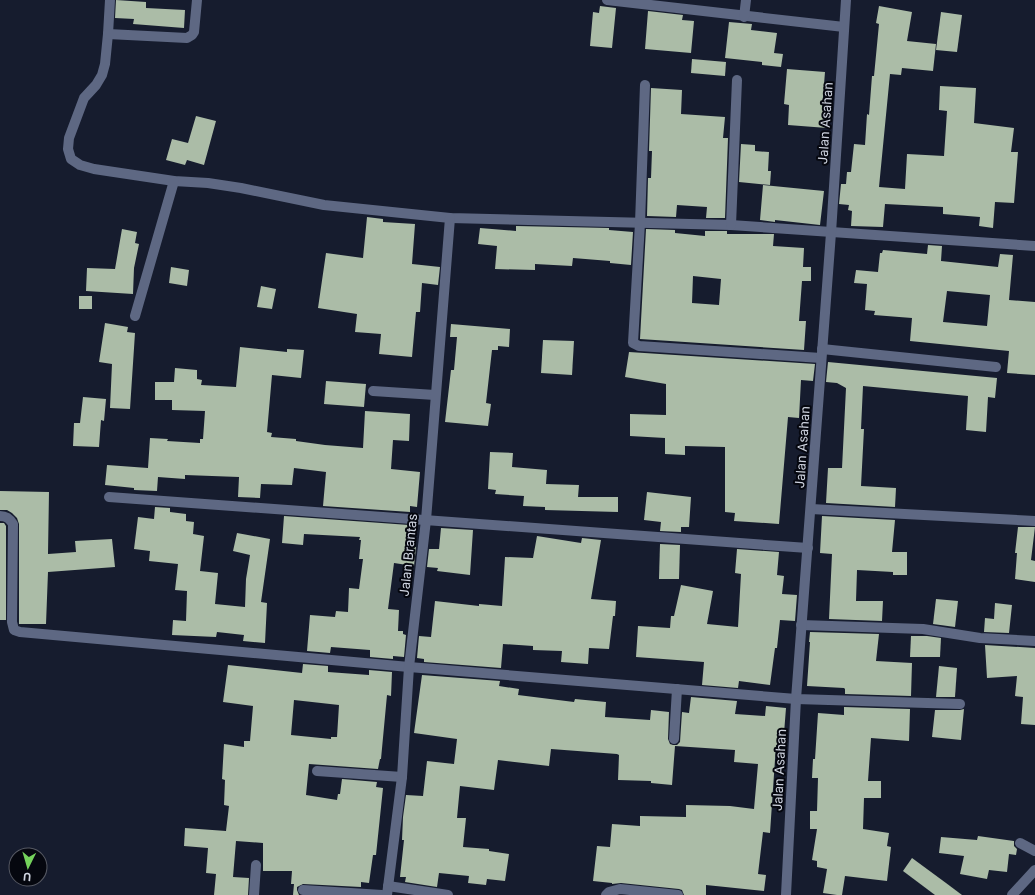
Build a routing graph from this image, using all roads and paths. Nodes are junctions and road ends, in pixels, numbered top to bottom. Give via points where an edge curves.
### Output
1 (110, 0) edge
2 (196, 0) edge
3 (608, 0) edge
4 (746, 0) edge
5 (846, 0) edge
6 (744, 17) junction
7 (844, 27) junction
8 (108, 34) junction
9 (737, 80) dead end
10 (645, 85) dead end
11 (174, 181) junction
12 (450, 218) junction
13 (640, 222) junction
14 (731, 225) junction
15 (831, 233) junction
16 (1035, 246) edge
17 (135, 316) dead end
18 (821, 354) junction
19 (996, 367) dead end
20 (373, 391) dead end
21 (435, 395) junction
22 (109, 497) dead end
23 (811, 509) junction
24 (0, 516) edge
25 (426, 520) junction
26 (1035, 521) edge
27 (808, 548) junction
28 (801, 625) junction
29 (1035, 641) edge
30 (409, 667) junction
31 (677, 689) junction
32 (796, 699) junction
33 (960, 704) dead end
34 (674, 739) dead end
35 (317, 771) dead end
36 (402, 777) junction
37 (1020, 843) dead end
38 (1035, 851) edge
39 (256, 865) dead end
40 (1035, 870) edge
41 (303, 890) dead end
42 (388, 891) edge
43 (254, 895) edge
44 (382, 895) edge
45 (448, 895) edge
46 (606, 895) edge
47 (678, 895) edge
48 (786, 895) edge
49 (1012, 895) edge

1 - 8 street
2 - 8 street via 194,32 187,38
3 - 6 street
4 - 6 street
5 - 7 street, Jalan Asahan
6 - 7 street
7 - 15 street, Jalan Asahan
8 - 11 street via 102,76 84,98 69,138 68,150 71,159 94,169
9 - 14 street
10 - 13 street
11 - 12 street via 241,188 324,205
11 - 17 street
12 - 13 street
12 - 21 street, Jalan Brantas
13 - 14 street
13 - 18 street via 633,339 635,345
14 - 15 street
15 - 16 street
15 - 18 street, Jalan Asahan
18 - 19 street
18 - 23 street, Jalan Asahan
20 - 21 street
21 - 25 street, Jalan Brantas
22 - 25 street
23 - 26 street
23 - 27 street, Jalan Asahan
24 - 30 street via 10,519 13,524 14,630
25 - 27 street
25 - 30 street, Jalan Brantas
27 - 28 street, Jalan Asahan
28 - 29 street via 924,629 980,638
28 - 32 street, Jalan Asahan
30 - 31 street
30 - 36 street, Jalan Brantas
31 - 32 street
31 - 34 street
32 - 33 street
32 - 48 street, Jalan Asahan
35 - 36 street
36 - 42 street, Jalan Brantas
37 - 38 street
39 - 43 street
40 - 49 street
41 - 44 street
42 - 45 street
46 - 47 street via 620,889

